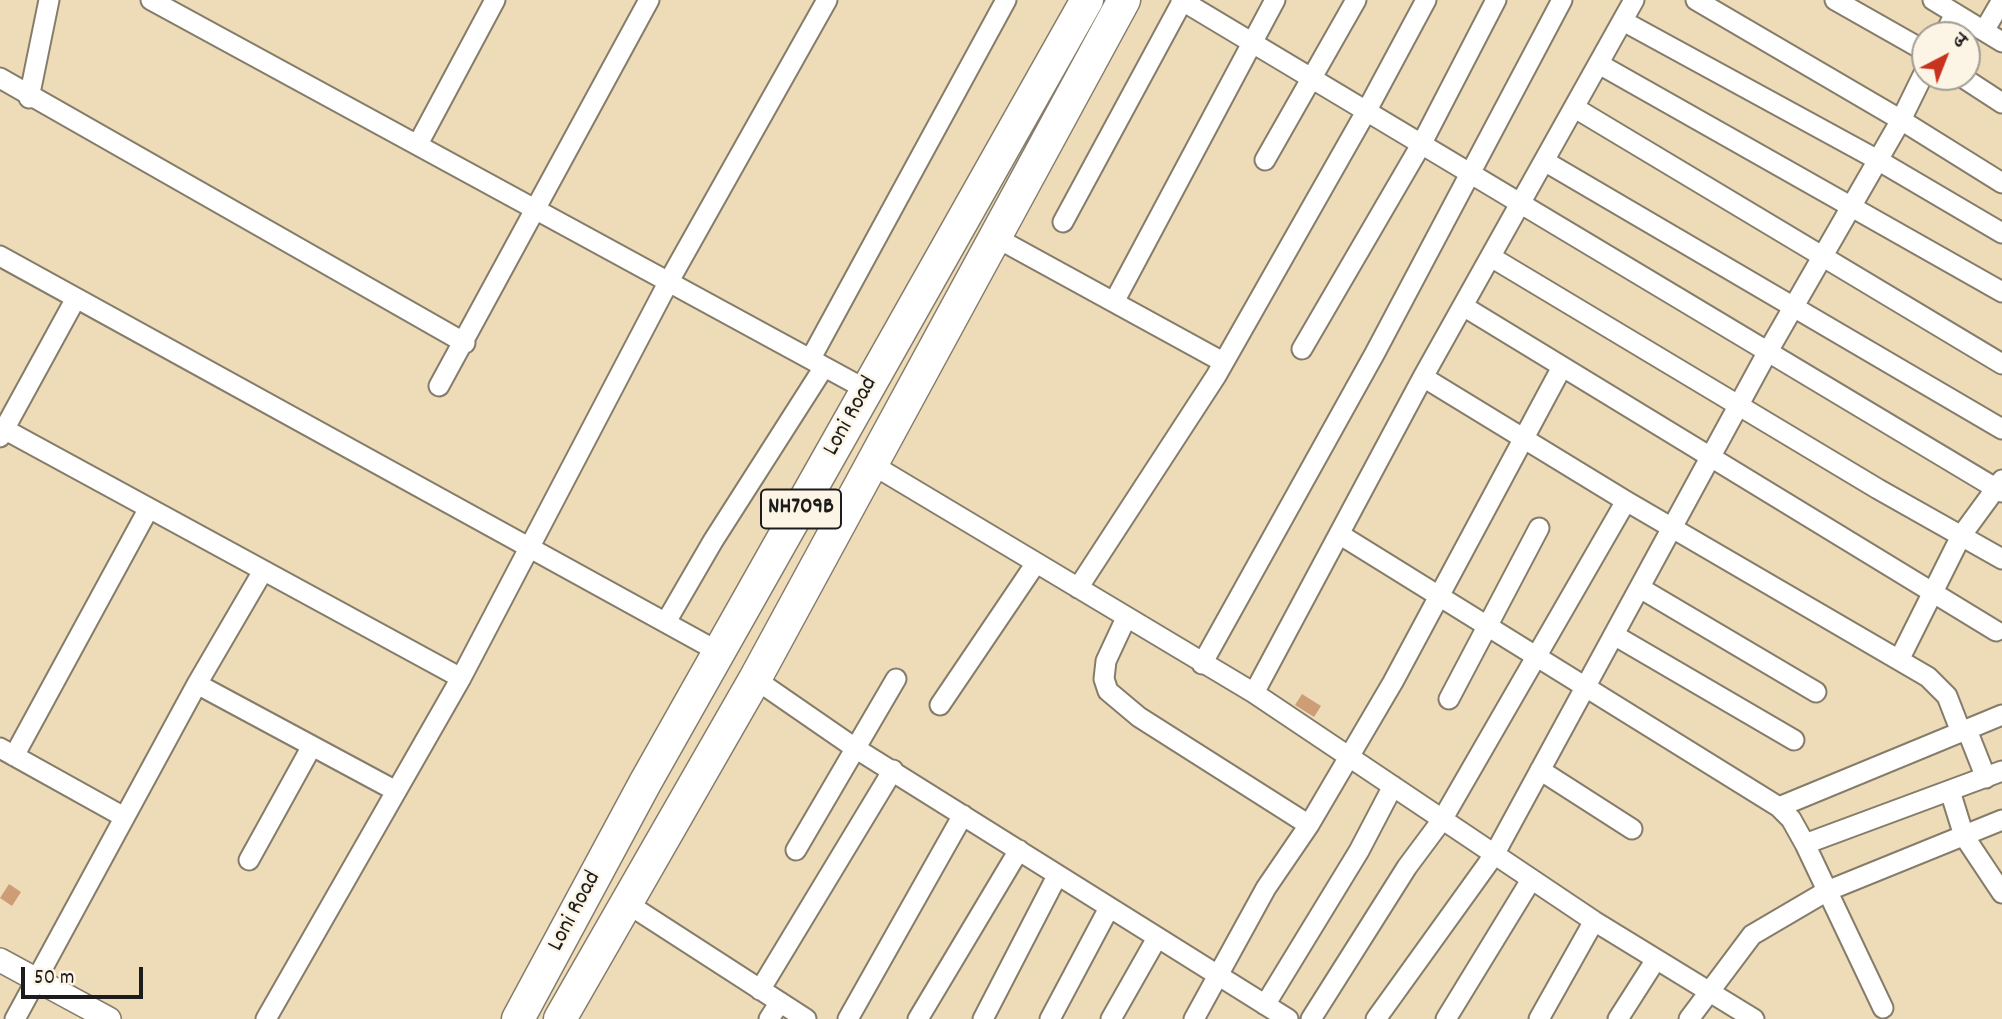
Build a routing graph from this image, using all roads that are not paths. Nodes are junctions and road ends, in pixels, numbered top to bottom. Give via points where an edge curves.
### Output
1 (49, 0) edge
2 (151, 0) edge
3 (495, 0) edge
4 (649, 0) edge
5 (827, 0) edge
6 (1006, 0) edge
7 (1087, 0) edge
8 (1125, 0) edge
9 (1182, 0) edge
10 (1275, 0) edge
11 (1356, 0) edge
12 (1426, 0) edge
13 (1496, 0) edge
14 (1562, 0) edge
15 (1634, 0) edge
16 (1696, 0) edge
17 (1835, 0) edge
18 (2002, 0) edge
19 (1945, 5) edge
20 (175, 6) edge
21 (1623, 22) junction
22 (1984, 31) junction
23 (2002, 42) edge
24 (1251, 43) junction
25 (1911, 43) edge
26 (1599, 64) junction
27 (0, 78) edge
28 (1313, 79) junction
29 (1981, 89) edge
30 (1915, 91) edge
31 (29, 98) junction
32 (2002, 103) edge
33 (1575, 108) junction
34 (1367, 110) junction
35 (1901, 120) junction
36 (1422, 143) junction
37 (418, 144) junction
38 (1876, 159) junction
39 (1265, 160) dead end
40 (1546, 162) junction
41 (1471, 172) junction
42 (2002, 183) edge
43 (1522, 203) junction
44 (1850, 205) junction
45 (535, 209) junction
46 (1063, 222) dead end
47 (2002, 233) edge
48 (995, 237) junction
49 (0, 256) edge
50 (1491, 257) junction
51 (1822, 257) junction
52 (669, 281) junction
53 (2002, 292) edge
54 (75, 300) junction
55 (1114, 302) junction
56 (1463, 306) junction
57 (1795, 306) junction
58 (465, 343) junction
59 (1302, 349) dead end
60 (1767, 353) junction
61 (818, 362) junction
62 (1223, 362) junction
63 (2002, 364) edge
64 (1562, 367) junction
65 (1423, 377) junction
66 (439, 386) dead end
67 (867, 390) junction
68 (1741, 405) junction
69 (2002, 429) edge
70 (2, 433) edge
71 (1523, 438) junction
72 (1711, 458) junction
73 (873, 466) junction
74 (2000, 487) edge
75 (1626, 501) junction
76 (149, 508) junction
77 (1539, 528) dead end
78 (1673, 529) junction
79 (1339, 534) junction
80 (1961, 536) junction
81 (531, 549) junction
82 (2002, 559) edge
83 (1036, 563) junction
84 (263, 570) junction
85 (1078, 588) junction
86 (1640, 588) junction
87 (1934, 592) junction
88 (1441, 596) junction
89 (1126, 618) junction
90 (666, 622) junction
91 (1488, 625) junction
92 (1996, 631) dead end
93 (1614, 635) junction
94 (719, 652) junction
95 (1538, 656) junction
96 (1899, 660) junction
97 (1202, 664) junction
98 (461, 678) junction
99 (755, 679) junction
100 (896, 679) dead end
101 (197, 684) junction
102 (1586, 685) junction
103 (1816, 692) dead end
104 (1254, 693) junction
105 (1449, 699) dead end
106 (940, 705) dead end
107 (2002, 715) edge
108 (1964, 731) junction
109 (1794, 740) dead end
110 (312, 746) junction
111 (855, 748) junction
112 (7, 752) edge
113 (1348, 756) junction
114 (893, 770) junction
115 (1540, 770) junction
116 (1994, 774) edge
117 (1393, 786) junction
118 (396, 790) junction
119 (1950, 791) junction
120 (1779, 807) junction
121 (963, 814) junction
122 (124, 817) junction
123 (1442, 820) junction
124 (2002, 820) edge
125 (1309, 825) junction
126 (1632, 829) dead end
127 (1964, 836) junction
128 (1805, 845) junction
129 (796, 849) dead end
130 (1019, 850) junction
131 (1494, 855) junction
132 (249, 860) dead end
133 (1057, 876) junction
134 (1531, 880) junction
135 (1827, 891) junction
136 (2002, 893) edge
137 (628, 904) junction
138 (1109, 908) junction
139 (1594, 922) junction
140 (1157, 938) junction
141 (0, 960) edge
142 (1655, 961) junction
143 (1218, 976) junction
144 (35, 980) junction
145 (760, 990) junction
146 (1708, 991) junction
147 (780, 1002) junction
148 (1265, 1005) junction
149 (1883, 1007) dead end
150 (15, 1019) edge
151 (109, 1019) edge
152 (266, 1019) edge
153 (518, 1019) edge
154 (560, 1019) edge
155 (769, 1019) edge
156 (806, 1019) edge
157 (848, 1019) edge
158 (918, 1019) edge
159 (984, 1019) edge
160 (1050, 1019) edge
161 (1111, 1019) edge
162 (1194, 1019) edge
163 (1287, 1019) edge
164 (1311, 1019) edge
165 (1376, 1019) edge
166 (1446, 1019) edge
167 (1539, 1019) edge
168 (1618, 1019) edge
169 (1689, 1019) edge
170 (1754, 1019) edge

1 - 31 street
2 - 20 street
3 - 37 street
4 - 45 street
5 - 52 street
6 - 61 street
7 - 67 highway, Loni Road / NH709B
8 - 48 highway, Loni Road / NH709B
9 - 24 street
9 - 46 street
10 - 24 street
11 - 28 street
12 - 34 street
13 - 36 street
14 - 41 street
15 - 21 street
16 - 35 street
17 - 25 street
18 - 22 street
19 - 22 street
20 - 37 street
21 - 26 street
21 - 38 street
22 - 23 street
24 - 28 street
24 - 55 street
26 - 33 street
26 - 44 street
27 - 31 street
28 - 34 street
28 - 39 street
29 - 32 street
30 - 35 street
31 - 58 street
33 - 40 street
33 - 51 street
34 - 36 street
34 - 62 street
35 - 38 street
35 - 42 street
36 - 41 street
36 - 59 street
37 - 45 street
38 - 44 street
38 - 47 street
40 - 43 street
40 - 57 street
41 - 43 street
41 - 97 street
43 - 50 street
43 - 60 street
44 - 51 street
44 - 53 street
45 - 52 street
45 - 58 street
48 - 55 street
48 - 73 highway, Loni Road / NH709B
49 - 54 street
50 - 56 street
50 - 68 street
51 - 57 street
51 - 63 street
52 - 61 street
52 - 81 street
54 - 70 street
54 - 81 street
55 - 62 street
56 - 64 street
56 - 65 street
57 - 60 street
57 - 69 street
58 - 66 street
60 - 68 street
60 - 74 street
61 - 67 street
61 - 90 street
62 - 85 street
64 - 71 street
64 - 72 street
65 - 71 street
65 - 79 street
67 - 94 highway, Loni Road / NH709B
68 - 72 street
68 - 80 street
70 - 76 street
71 - 75 street
71 - 88 street
72 - 78 street
72 - 87 street
73 - 83 street
73 - 99 highway, Loni Road / NH709B
74 - 80 street
75 - 78 street
75 - 95 street
76 - 84 street
76 - 112 street
77 - 91 street
78 - 86 street
78 - 96 street
79 - 88 street
79 - 104 street
80 - 82 street
80 - 87 street
81 - 90 street
81 - 98 street
83 - 85 street
83 - 106 street
84 - 98 street
84 - 101 street
85 - 89 street
86 - 93 street
86 - 103 street
87 - 92 street
87 - 96 street
88 - 91 street
88 - 113 street
89 - 97 street
89 - 125 street via 1106,661 1108,691 1139,717
90 - 94 street
91 - 95 street
91 - 105 street
93 - 102 street
93 - 109 street
94 - 153 highway, Loni Road / NH709B
95 - 102 street
95 - 123 street
96 - 108 street via 1940,686
97 - 104 street
98 - 118 street
99 - 111 street
99 - 137 highway, Loni Road / NH709B
100 - 111 street
101 - 110 street
101 - 122 street
102 - 115 street
102 - 120 street
104 - 113 street
107 - 108 street
108 - 116 street
108 - 120 street
110 - 118 street
110 - 132 street
111 - 114 street
111 - 129 street
112 - 122 street
113 - 117 street
113 - 125 street
114 - 121 street
114 - 145 street
115 - 126 street
115 - 131 street
116 - 119 street
117 - 123 street
117 - 148 street
118 - 152 street
119 - 127 street
119 - 128 street
120 - 128 street
121 - 130 street
121 - 157 street
122 - 144 street
123 - 131 street
123 - 164 street
124 - 127 street
125 - 143 street via 1266,888
127 - 135 street
127 - 136 street
128 - 135 street
130 - 133 street
130 - 158 street
131 - 134 street
131 - 165 street
133 - 138 street
133 - 159 street
134 - 139 street
134 - 166 street
135 - 146 street via 1752,935
135 - 149 street
137 - 145 street
137 - 154 highway, Loni Road / NH709B
138 - 140 street
138 - 160 street
139 - 142 street
139 - 167 street
140 - 143 street
140 - 161 street
141 - 144 street
142 - 146 street
142 - 168 street
143 - 148 street
143 - 162 street
144 - 150 street
144 - 151 street
145 - 147 street
146 - 169 street
146 - 170 street
147 - 155 street
147 - 156 street
148 - 163 street

